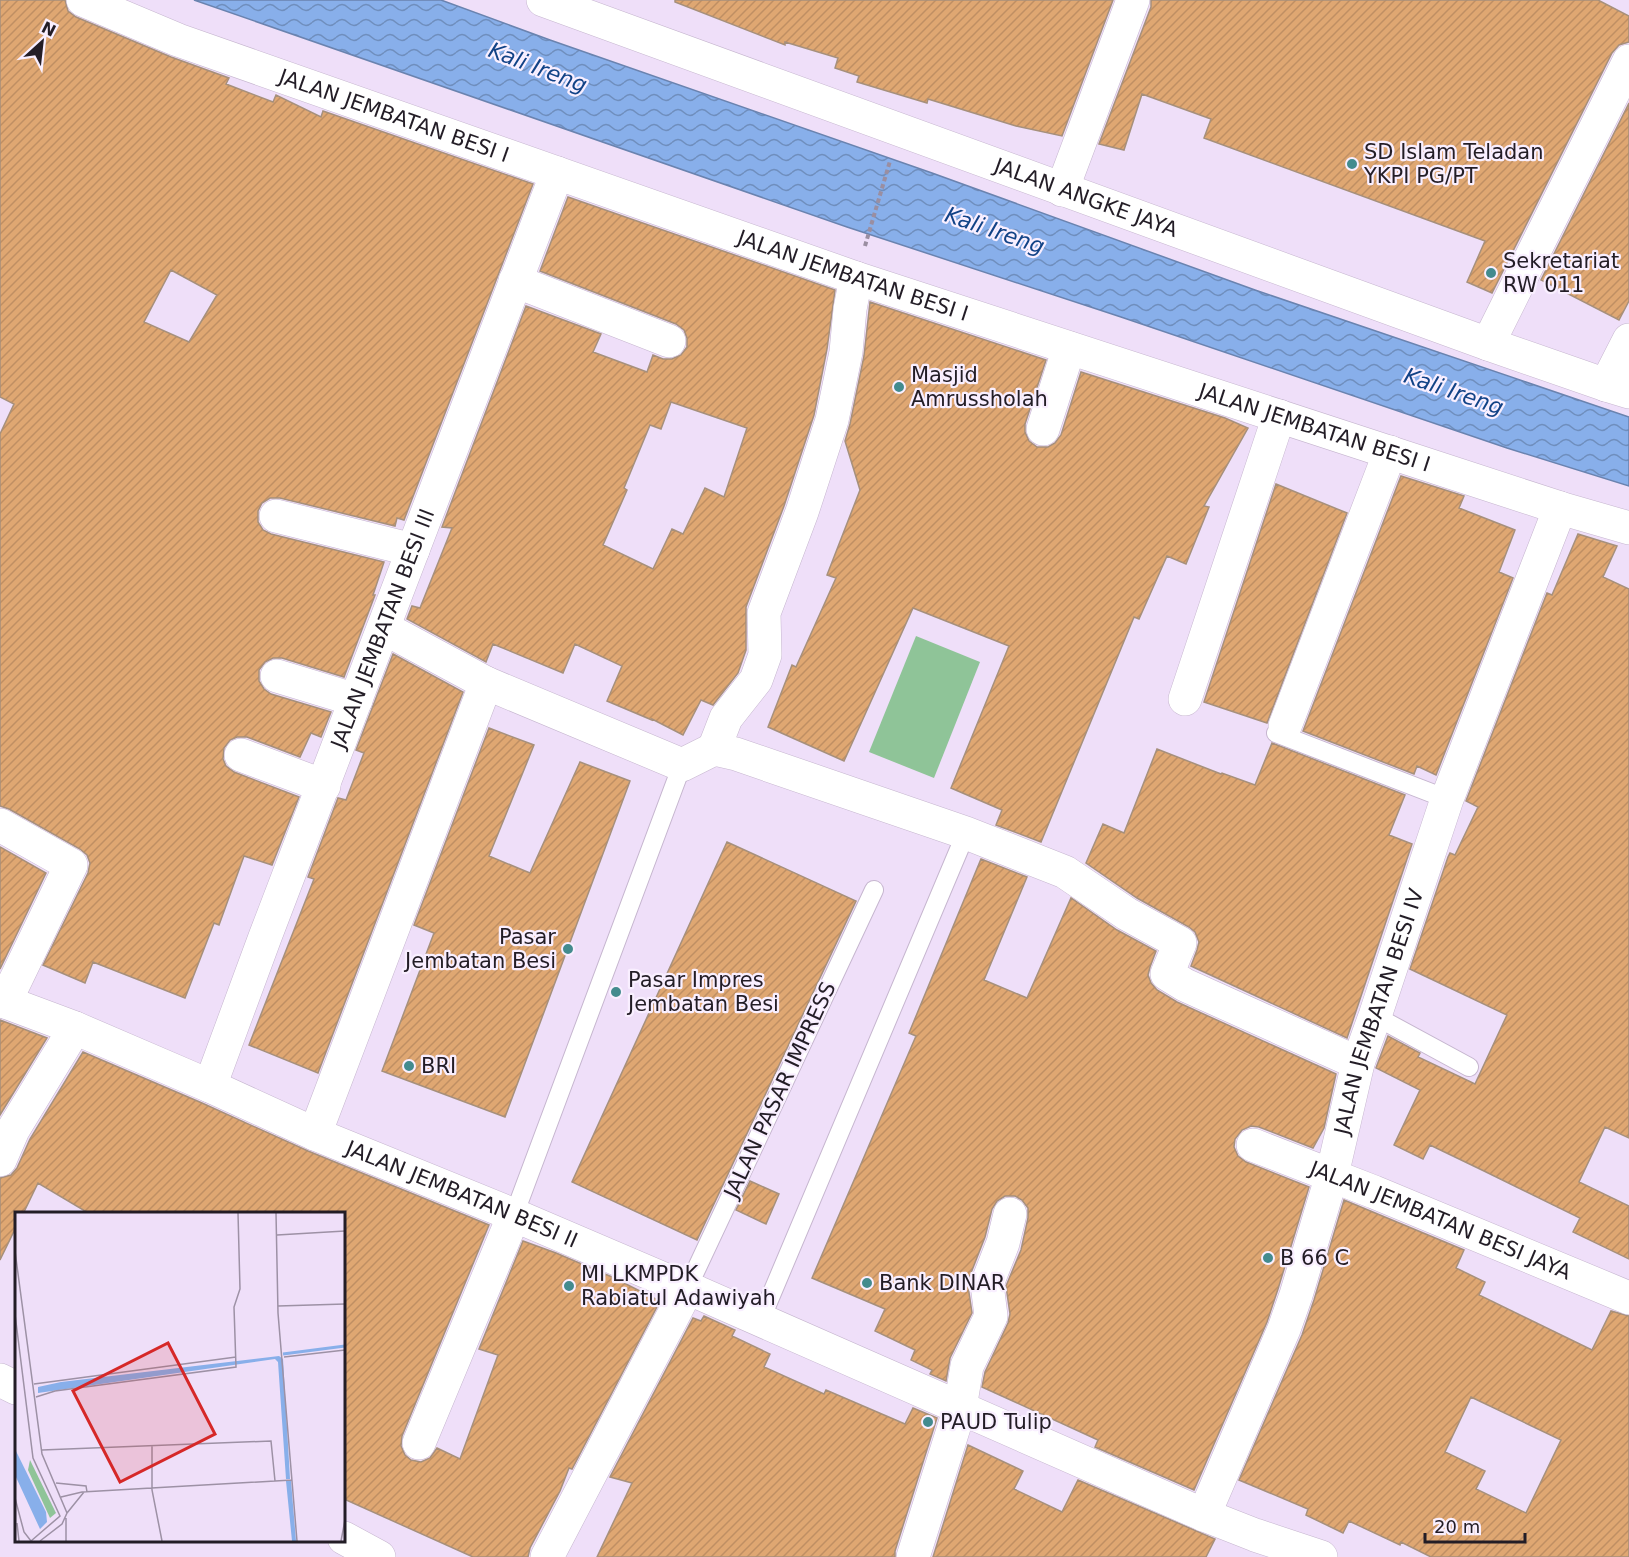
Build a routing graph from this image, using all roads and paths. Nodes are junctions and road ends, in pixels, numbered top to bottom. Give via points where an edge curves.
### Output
1 (83, 0) edge
2 (543, 0) edge
3 (1133, 0) edge
4 (1629, 61) edge
5 (891, 158) dead end
6 (556, 173) junction
7 (1062, 190) junction
8 (859, 267) junction
9 (515, 281) junction
10 (1629, 340) edge
11 (669, 341) dead end
12 (1488, 344) junction
13 (1070, 348) junction
14 (1617, 388) edge
15 (1279, 416) junction
16 (1043, 429) dead end
17 (1390, 452) junction
18 (1560, 508) junction
19 (276, 516) dead end
20 (1629, 528) edge
21 (413, 550) junction
22 (384, 628) junction
23 (277, 676) dead end
24 (486, 683) junction
25 (1185, 699) dead end
26 (356, 700) junction
27 (1281, 729) joint
28 (714, 749) junction
29 (241, 755) dead end
30 (682, 765) junction
31 (324, 786) junction
32 (1447, 799) junction
33 (0, 825) edge
34 (966, 833) junction
35 (874, 890) dead end
36 (2, 1001) edge
37 (1375, 1016) junction
38 (75, 1028) junction
39 (1358, 1063) junction
40 (1468, 1067) dead end
41 (210, 1086) junction
42 (315, 1134) junction
43 (1253, 1145) dead end
44 (0, 1160) edge
45 (1332, 1175) junction
46 (1010, 1214) dead end
47 (514, 1215) junction
48 (687, 1289) junction
49 (1629, 1298) edge
50 (761, 1319) junction
51 (0, 1380) edge
52 (15, 1388) edge
53 (960, 1408) junction
54 (419, 1443) dead end
55 (1204, 1515) junction
56 (345, 1540) edge
57 (379, 1557) edge
58 (547, 1557) edge
59 (913, 1557) edge
60 (1321, 1557) edge

1 - 6 street, JALAN JEMBATAN BESI I via 178,40
2 - 7 street, JALAN ANGKE JAYA
3 - 7 street
4 - 12 street
5 - 8 path
6 - 8 street, JALAN JEMBATAN BESI I
6 - 9 street, JALAN JEMBATAN BESI III
7 - 12 street, JALAN ANGKE JAYA
8 - 13 street, JALAN JEMBATAN BESI I
8 - 28 street via 832,420 764,614 765,655 756,680 726,718
9 - 11 street
9 - 21 street, JALAN JEMBATAN BESI III
10 - 14 street
12 - 14 street, JALAN ANGKE JAYA
13 - 15 street, JALAN JEMBATAN BESI I
13 - 16 street
15 - 17 street, JALAN JEMBATAN BESI I
15 - 25 street
17 - 18 street, JALAN JEMBATAN BESI I
17 - 27 street
18 - 20 street, JALAN JEMBATAN BESI I
18 - 32 street, JALAN JEMBATAN BESI IV
19 - 21 street
21 - 22 street, JALAN JEMBATAN BESI III
22 - 24 street
22 - 26 street, JALAN JEMBATAN BESI III
23 - 26 street
24 - 30 street
24 - 42 street
26 - 31 street, JALAN JEMBATAN BESI III
27 - 32 lane
28 - 30 street
28 - 34 street
29 - 31 street
30 - 47 lane
31 - 41 street, JALAN JEMBATAN BESI III
32 - 37 street, JALAN JEMBATAN BESI IV
33 - 36 street via 71,865
34 - 39 street via 1065,872 1127,914 1180,943 1167,974 1185,985
34 - 50 lane
35 - 48 lane, JALAN PASAR IMPRESS
36 - 38 street, JALAN JEMBATAN BESI II
37 - 39 street, JALAN JEMBATAN BESI IV
37 - 40 lane
38 - 41 street, JALAN JEMBATAN BESI II
38 - 44 street via 13,1130
39 - 45 street, JALAN JEMBATAN BESI IV
41 - 42 street, JALAN JEMBATAN BESI II
42 - 47 street, JALAN JEMBATAN BESI II
43 - 45 street, JALAN JEMBATAN BESI JAYA
45 - 49 street, JALAN JEMBATAN BESI JAYA
45 - 55 street, JALAN JEMBATAN BESI IV via 1284,1329
46 - 53 street via 987,1284 991,1316 967,1366
47 - 48 street, JALAN JEMBATAN BESI II
47 - 54 street
48 - 50 street, JALAN JEMBATAN BESI II
48 - 58 street
50 - 53 street, JALAN JEMBATAN BESI II
51 - 52 street
53 - 55 street, JALAN JEMBATAN BESI II
53 - 59 street
55 - 60 street, JALAN JEMBATAN BESI II
56 - 57 street

